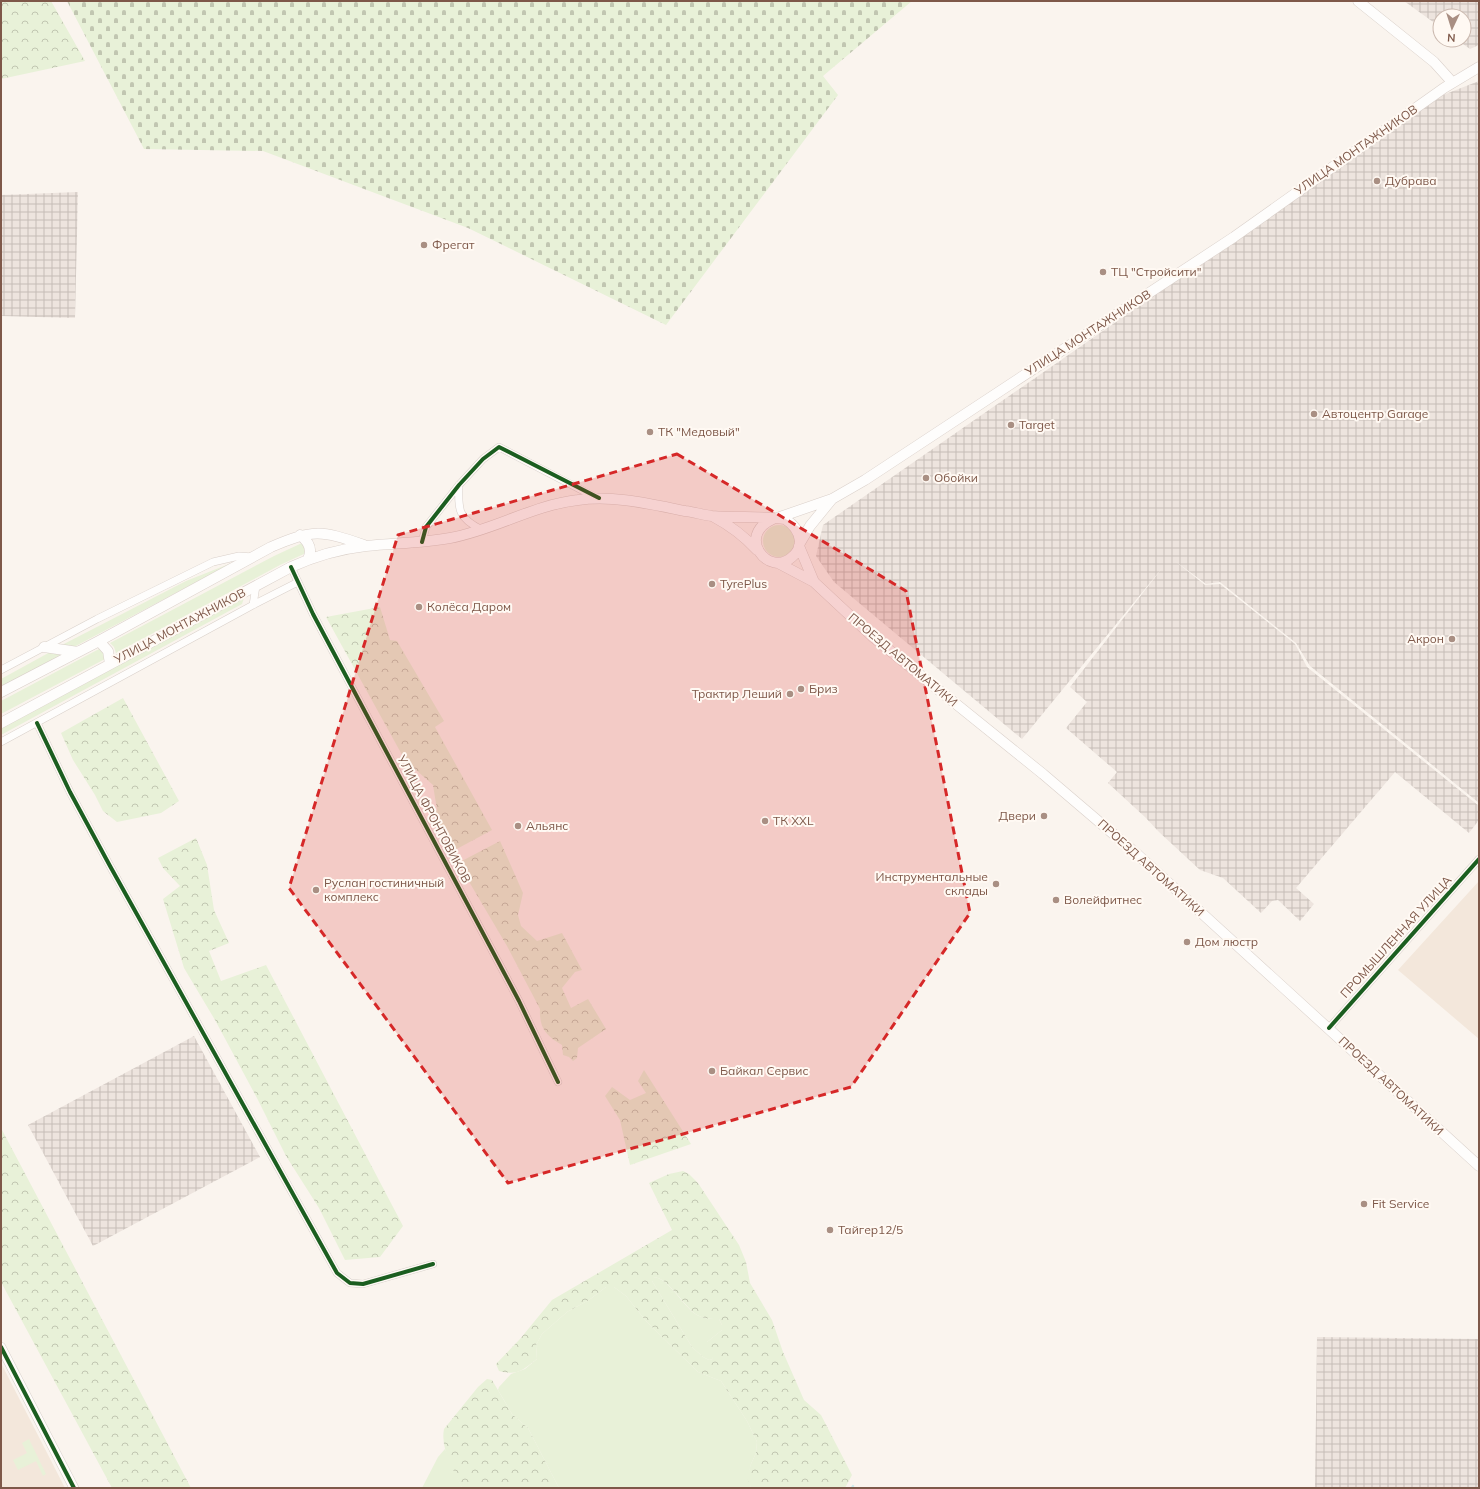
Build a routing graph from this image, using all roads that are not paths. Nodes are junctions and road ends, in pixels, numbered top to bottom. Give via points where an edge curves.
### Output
1 (1358, 1) edge
2 (1479, 67) edge
3 (1452, 82) junction
4 (459, 485) junction
5 (599, 498) junction
6 (832, 499) junction
7 (712, 516) junction
8 (775, 518) junction
9 (482, 530) junction
10 (300, 535) junction
11 (422, 542) junction
12 (799, 544) junction
13 (366, 546) junction
14 (757, 550) junction
15 (253, 557) junction
16 (308, 559) junction
17 (778, 563) junction
18 (290, 567) junction
19 (298, 582) junction
20 (814, 582) junction
21 (256, 586) junction
22 (253, 605) junction
23 (99, 641) junction
24 (44, 647) junction
25 (78, 652) junction
26 (110, 664) junction
27 (1, 670) edge
28 (1, 692) edge
29 (1, 723) edge
30 (37, 723) junction
31 (1, 742) edge
32 (1479, 859) edge
33 (1329, 1028) junction
34 (558, 1082) dead end
35 (1479, 1166) edge
36 (433, 1264) dead end
37 (1, 1347) edge
38 (74, 1488) edge

1 - 3 main road via 1434,62
2 - 3 main road, УЛИЦА МОНТАЖНИКОВ
3 - 6 main road, УЛИЦА МОНТАЖНИКОВ via 1234,237 871,476
4 - 5 street via 499,446
4 - 9 street via 460,510 468,523
4 - 11 street via 426,526
5 - 7 main road, УЛИЦА МОНТАЖНИКОВ via 638,502
5 - 9 main road, УЛИЦА МОНТАЖНИКОВ via 554,505
6 - 8 main road, УЛИЦА МОНТАЖНИКОВ
6 - 12 main road, УЛИЦА МОНТАЖНИКОВ
7 - 8 main road, УЛИЦА МОНТАЖНИКОВ
7 - 14 main road, УЛИЦА МОНТАЖНИКОВ via 731,526
8 - 12 main road via 791,523 796,528
8 - 14 main road via 764,523 758,530
9 - 11 main road, УЛИЦА МОНТАЖНИКОВ
10 - 13 main road, УЛИЦА МОНТАЖНИКОВ via 338,536
10 - 15 main road, УЛИЦА МОНТАЖНИКОВ
10 - 16 main road via 307,540 309,546 311,553
11 - 13 main road, УЛИЦА МОНТАЖНИКОВ
12 - 17 main road via 791,558
12 - 20 main road, ПРОЕЗД АВТОМАТИКИ
13 - 16 main road, УЛИЦА МОНТАЖНИКОВ
14 - 17 main road via 766,559
15 - 23 main road, УЛИЦА МОНТАЖНИКОВ
15 - 24 street via 238,556 213,562
16 - 18 main road, УЛИЦА МОНТАЖНИКОВ
17 - 20 main road, ПРОЕЗД АВТОМАТИКИ
18 - 19 street, УЛИЦА ФРОНТОВИКОВ
18 - 21 main road, УЛИЦА МОНТАЖНИКОВ
19 - 22 street
19 - 34 street, УЛИЦА ФРОНТОВИКОВ via 519,1001
20 - 33 main road, ПРОЕЗД АВТОМАТИКИ via 873,637 1043,774 1132,850
21 - 22 street
21 - 26 main road, УЛИЦА МОНТАЖНИКОВ
22 - 30 street
23 - 25 main road, УЛИЦА МОНТАЖНИКОВ
23 - 26 main road via 108,651
24 - 25 main road
24 - 27 street
25 - 28 main road, УЛИЦА МОНТАЖНИКОВ
26 - 29 main road, УЛИЦА МОНТАЖНИКОВ
30 - 31 street
30 - 36 street via 112,870 337,1273 350,1283 363,1284
32 - 33 street, ПРОМЫШЛЕННАЯ УЛИЦА
33 - 35 main road, ПРОЕЗД АВТОМАТИКИ
37 - 38 street

